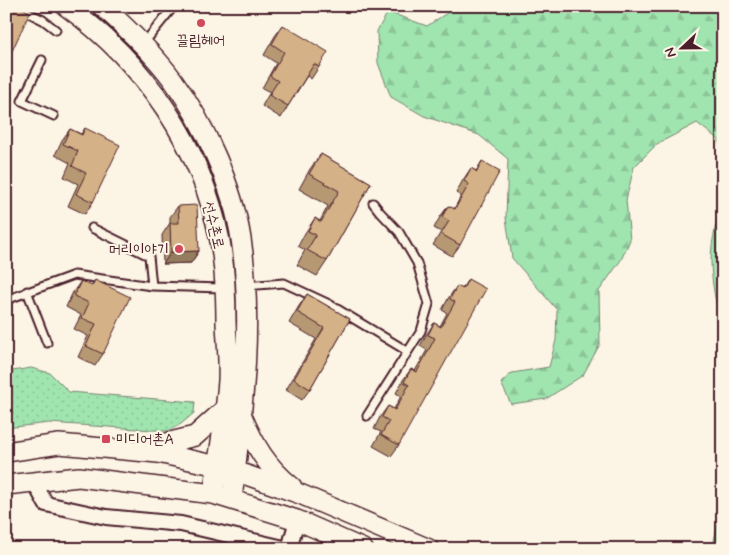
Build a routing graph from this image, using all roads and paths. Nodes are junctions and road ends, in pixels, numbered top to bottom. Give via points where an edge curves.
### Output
1 (14, 6) edge
2 (66, 6) edge
3 (102, 6) edge
4 (174, 6) edge
5 (56, 30) dead end
6 (142, 45) junction
7 (42, 60) dead end
8 (126, 60) junction
9 (54, 116) dead end
10 (373, 203) dead end
11 (92, 228) dead end
12 (152, 286) junction
13 (246, 286) junction
14 (225, 288) junction
15 (27, 291) junction
16 (6, 300) edge
17 (47, 343) dead end
18 (407, 351) junction
19 (233, 412) junction
20 (367, 416) dead end
21 (134, 451) junction
22 (6, 452) edge
23 (227, 468) junction
24 (34, 482) junction
25 (6, 485) edge
26 (213, 494) junction
27 (300, 494) junction
28 (232, 499) junction
29 (297, 520) junction
30 (288, 549) edge
31 (363, 549) edge
32 (429, 549) edge

1 - 5 lane via 44,20
2 - 8 street, 선수촌로 via 90,23
3 - 6 street, 선수촌로
4 - 6 lane
6 - 8 street
6 - 13 street, 선수촌로 via 172,80 196,116 217,161 241,238
7 - 9 lane via 22,101
8 - 14 street, 선수촌로 via 172,118 198,170 216,224
10 - 18 lane via 399,232 417,263 429,304 421,330
11 - 12 lane via 149,256
12 - 14 lane
12 - 15 lane via 74,275
13 - 14 street
13 - 18 lane via 284,283 329,304
13 - 19 street, 선수촌로 via 246,378
14 - 19 street, 선수촌로 via 228,379
15 - 16 lane
15 - 17 lane
18 - 20 lane
19 - 21 street via 195,436
19 - 23 street, 선수촌로
19 - 27 street via 277,475
21 - 22 street via 59,444
21 - 23 street
23 - 26 street, 선수촌로
23 - 27 street
23 - 28 street, 선수촌로
24 - 25 street
24 - 26 street via 79,477
24 - 30 street via 46,504 106,517 181,524
26 - 28 street
27 - 32 street
28 - 29 street
29 - 30 street
29 - 31 street

